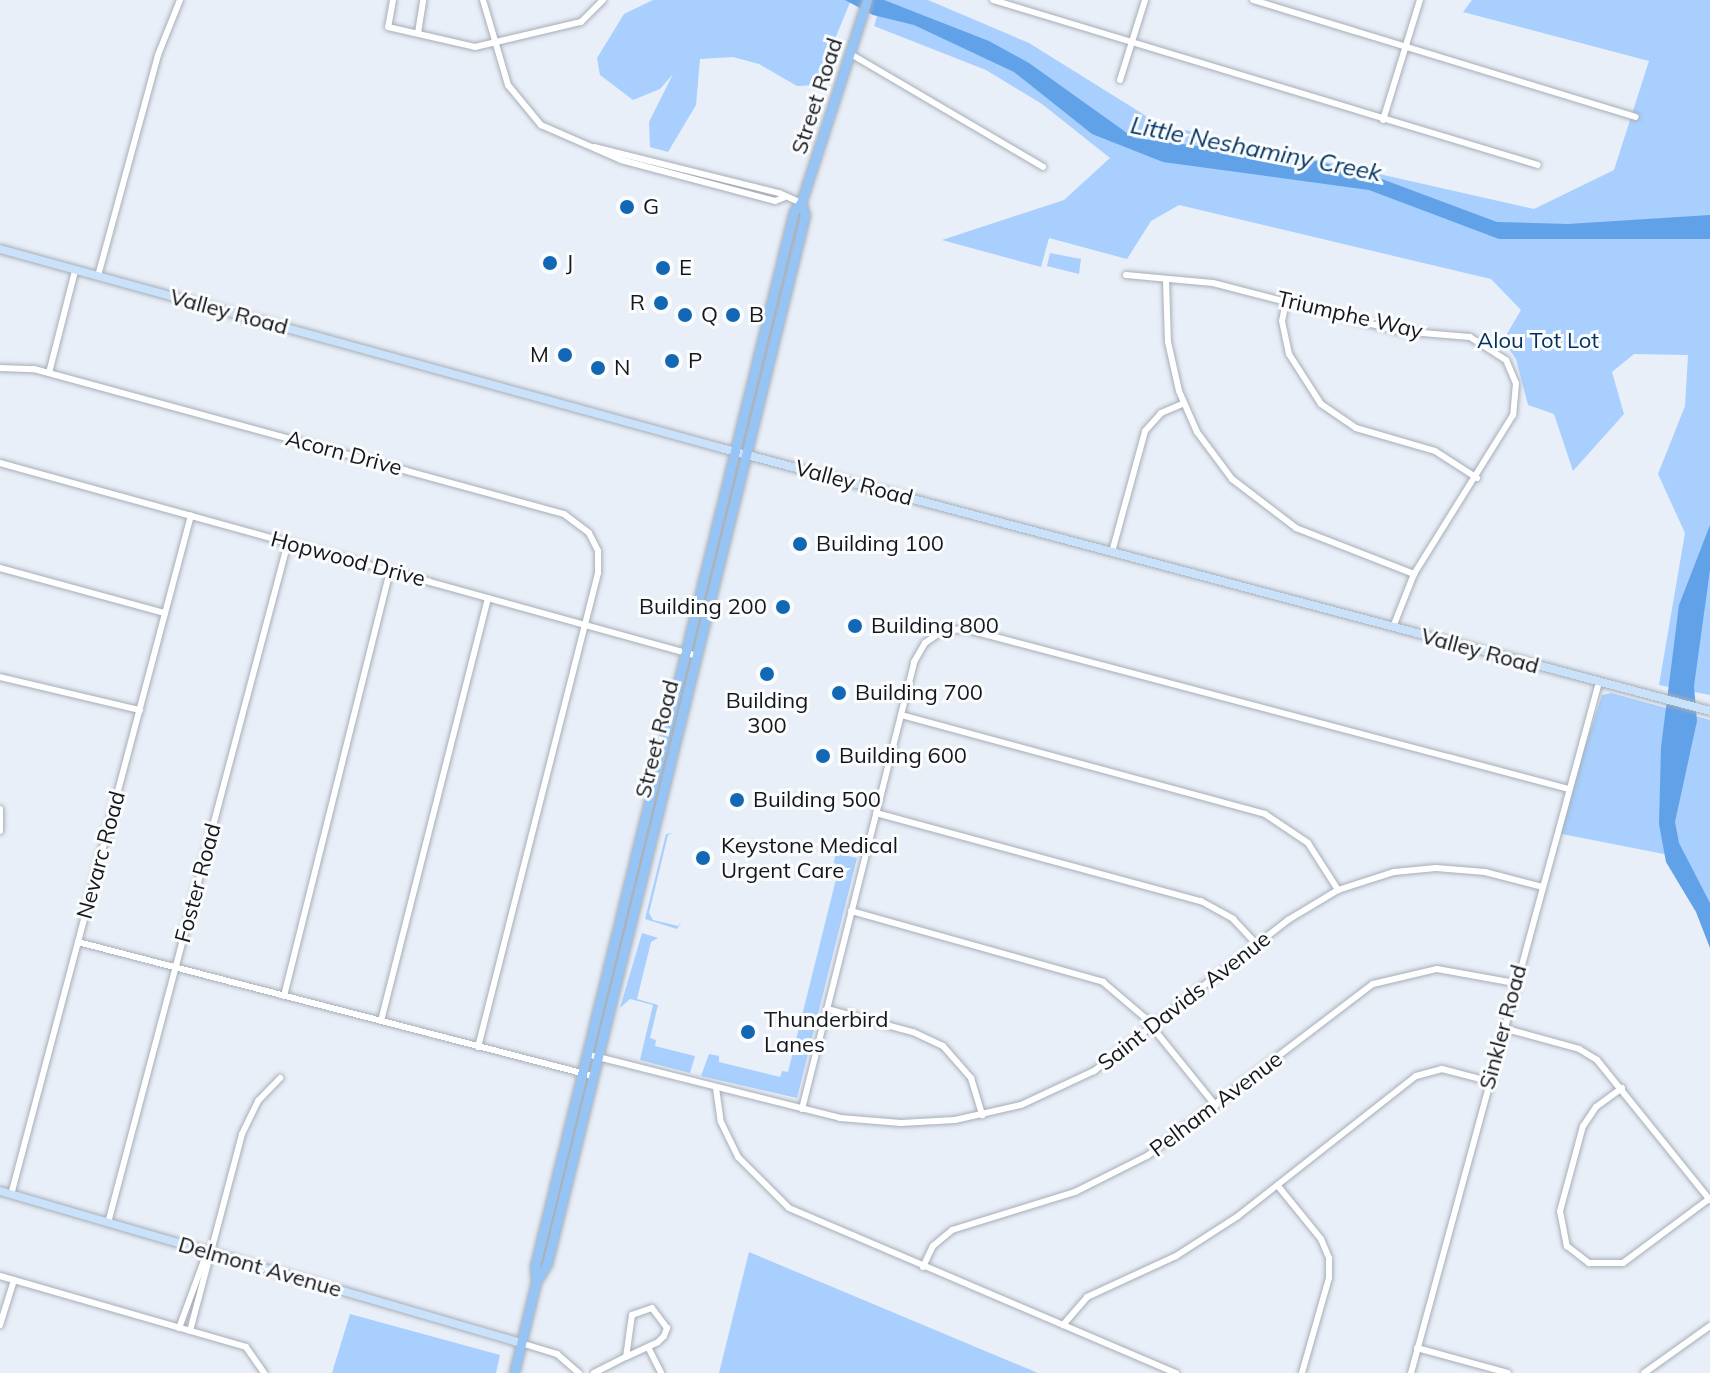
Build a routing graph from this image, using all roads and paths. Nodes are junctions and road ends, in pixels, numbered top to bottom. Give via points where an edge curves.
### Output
1 (180, 0) edge
2 (393, 0) edge
3 (423, 0) edge
4 (483, 0) edge
5 (603, 0) edge
6 (867, 0) edge
7 (993, 0) edge
8 (1145, 0) edge
9 (1253, 0) edge
10 (1420, 0) edge
11 (418, 33) junction
12 (1132, 43) junction
13 (495, 45) junction
14 (1406, 47) junction
15 (849, 53) junction
16 (1120, 80) dead end
17 (1635, 117) dead end
18 (1383, 120) junction
19 (1538, 165) dead end
20 (1043, 167) dead end
21 (801, 203) junction
22 (0, 249) edge
23 (75, 271) junction
24 (1126, 275) dead end
25 (98, 276) junction
26 (1166, 280) junction
27 (1286, 301) junction
28 (0, 368) edge
29 (49, 373) junction
30 (1184, 403) junction
31 (735, 452) junction
32 (746, 455) junction
33 (0, 463) edge
34 (1477, 478) junction
35 (191, 515) junction
36 (288, 542) junction
37 (1112, 552) junction
38 (0, 568) edge
39 (390, 571) junction
40 (1414, 574) junction
41 (488, 598) junction
42 (165, 613) junction
43 (585, 624) junction
44 (1393, 627) junction
45 (686, 652) junction
46 (697, 656) junction
47 (0, 677) edge
48 (1599, 682) junction
49 (140, 710) junction
50 (1708, 710) edge
51 (901, 715) junction
52 (1569, 789) junction
53 (0, 809) edge
54 (876, 813) junction
55 (0, 831) edge
56 (1542, 887) junction
57 (1338, 890) junction
58 (851, 911) junction
59 (78, 942) junction
60 (1257, 945) junction
61 (175, 968) junction
62 (1515, 983) junction
63 (284, 996) junction
64 (827, 1009) junction
65 (381, 1021) junction
66 (1153, 1028) junction
67 (1503, 1028) junction
68 (478, 1047) junction
69 (587, 1054) junction
70 (598, 1057) junction
71 (582, 1073) junction
72 (593, 1076) junction
73 (280, 1078) dead end
74 (1488, 1081) junction
75 (716, 1088) junction
76 (1622, 1088) junction
77 (1216, 1106) junction
78 (802, 1109) junction
79 (982, 1115) junction
80 (1278, 1186) junction
81 (0, 1191) edge
82 (11, 1195) junction
83 (1709, 1200) edge
84 (108, 1223) junction
85 (208, 1252) junction
86 (923, 1267) junction
87 (0, 1276) edge
88 (14, 1280) junction
89 (536, 1282) junction
90 (0, 1325) edge
91 (1063, 1325) junction
92 (1710, 1326) edge
93 (179, 1328) junction
94 (190, 1331) junction
95 (521, 1343) junction
96 (648, 1347) junction
97 (1417, 1348) junction
98 (626, 1357) junction
99 (264, 1373) edge
100 (514, 1373) edge
101 (579, 1373) edge
102 (594, 1373) edge
103 (661, 1373) edge
104 (1176, 1373) edge
105 (1302, 1373) edge
106 (1411, 1373) edge
107 (1508, 1373) edge
108 (1644, 1373) edge

1 - 25 street via 158,55
2 - 11 street via 388,27
3 - 11 street
4 - 13 street
5 - 13 street via 581,22
6 - 15 main road, Street Road
7 - 12 street
8 - 12 street
9 - 14 street
10 - 14 street
11 - 13 street via 452,44
12 - 16 street
12 - 18 street
13 - 21 street via 521,106 552,132 621,160 775,201
14 - 17 street
14 - 18 street
15 - 20 street
15 - 21 main road, Street Road
18 - 19 street
21 - 31 main road, Street Road via 794,211
21 - 32 main road, Street Road via 805,215
22 - 23 street, Valley Road
23 - 25 street, Valley Road
23 - 29 street
24 - 26 street, Triumphe Way
25 - 31 street, Valley Road
26 - 27 street, Triumphe Way via 1213,283
26 - 30 street via 1170,356
27 - 34 street via 1282,321 1289,354 1321,404 1356,428 1435,451
27 - 34 street, Triumphe Way via 1406,332 1470,337 1500,353 1516,383 1516,407
28 - 29 street, Acorn Drive
29 - 43 street, Acorn Drive via 571,517 589,533 599,559
30 - 37 street via 1161,413 1145,431
30 - 40 street via 1214,458 1268,511 1311,535 1379,556
31 - 32 street, Valley Road
31 - 45 main road, Street Road
32 - 37 street, Valley Road
32 - 46 main road, Street Road
33 - 35 street, Hopwood Drive
34 - 40 street, Triumphe Way
35 - 36 street, Hopwood Drive
35 - 42 street, Nevarc Road
36 - 39 street, Hopwood Drive
36 - 61 street, Foster Road
37 - 44 street, Valley Road
38 - 42 street
39 - 41 street, Hopwood Drive
39 - 63 street
40 - 44 street, Triumphe Way
41 - 43 street, Hopwood Drive
41 - 65 street
42 - 49 street, Nevarc Road
43 - 45 street, Hopwood Drive
43 - 68 street, Acorn Drive
44 - 48 street, Valley Road
45 - 46 street, Hopwood Drive
45 - 69 main road, Street Road
46 - 70 main road, Street Road
47 - 49 street
48 - 50 street, Valley Road
48 - 52 street, Sinkler Road
49 - 59 street, Nevarc Road
51 - 52 street via 916,656 936,634 965,629
51 - 54 street
51 - 57 street via 1265,814 1308,843
52 - 56 street, Sinkler Road
53 - 55 street
54 - 58 street
54 - 60 street via 1201,901 1233,919
56 - 57 street, Saint Davids Avenue via 1485,872 1436,868 1394,872
56 - 62 street, Sinkler Road
57 - 60 street, Saint Davids Avenue
58 - 64 street
58 - 66 street via 1087,975 1118,992
59 - 61 street
59 - 82 street, Nevarc Road
60 - 66 street, Saint Davids Avenue
61 - 63 street
61 - 84 street, Foster Road
62 - 67 street, Sinkler Road
62 - 77 street, Pelham Avenue via 1447,969 1387,979 1358,994
63 - 65 street
64 - 78 street
64 - 79 street via 913,1032 943,1046 971,1078
65 - 68 street
66 - 77 street
66 - 79 street, Saint Davids Avenue via 1065,1087
67 - 74 street, Sinkler Road
67 - 76 street via 1579,1049
68 - 71 street
69 - 70 street, Saint Davids Avenue
69 - 71 main road, Street Road
70 - 72 main road, Street Road
70 - 75 street, Saint Davids Avenue
71 - 72 street
71 - 89 main road, Street Road via 535,1266
72 - 89 main road, Street Road via 547,1264
73 - 85 street via 245,1126
74 - 80 street via 1442,1069 1416,1076
74 - 97 street, Sinkler Road
75 - 78 street, Saint Davids Avenue
75 - 86 street via 732,1147 773,1197 806,1217
76 - 83 street
76 - 83 street via 1596,1107 1583,1126 1560,1211 1567,1246 1589,1263 1623,1263
77 - 86 street, Pelham Avenue via 1157,1150 1097,1183 952,1230 933,1246
78 - 79 street, Saint Davids Avenue via 901,1123
80 - 91 street via 1195,1245 1087,1297
80 - 105 street via 1321,1239 1329,1258 1329,1278
81 - 82 street, Delmont Avenue
82 - 84 street, Delmont Avenue
84 - 85 street, Delmont Avenue
85 - 93 street
85 - 94 street
85 - 95 street, Delmont Avenue
86 - 91 street
87 - 88 street
88 - 90 street
88 - 93 street
89 - 95 main road, Street Road
91 - 104 street
92 - 108 street
93 - 94 street
94 - 99 street via 246,1347
95 - 100 main road, Street Road
95 - 101 street via 557,1354
96 - 98 street
96 - 98 street via 667,1328 652,1308 632,1315
96 - 103 street
97 - 106 street, Sinkler Road
97 - 107 street
98 - 102 street

